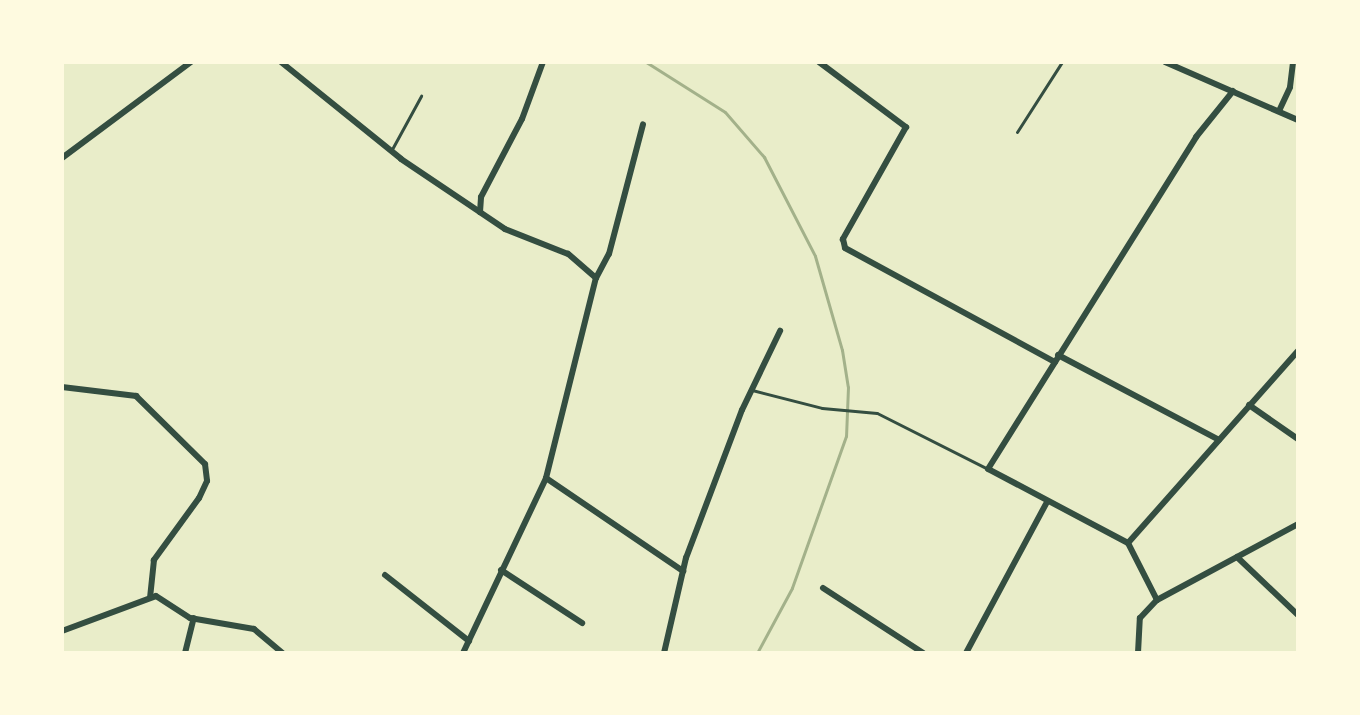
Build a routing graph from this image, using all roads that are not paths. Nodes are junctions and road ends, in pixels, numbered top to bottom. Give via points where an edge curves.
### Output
1 (191, 62) edge
2 (281, 62) edge
3 (819, 62) edge
4 (1062, 62) edge
5 (1165, 62) edge
6 (1293, 62) edge
7 (543, 63) edge
8 (1233, 91) junction
9 (421, 96) dead end
10 (1279, 111) junction
11 (1298, 120) edge
12 (643, 124) dead end
13 (1017, 132) dead end
14 (391, 151) junction
15 (62, 158) edge
16 (480, 212) junction
17 (596, 278) junction
18 (780, 331) dead end
19 (1298, 351) edge
20 (1056, 358) junction
21 (62, 387) edge
22 (752, 390) junction
23 (1249, 405) junction
24 (1298, 439) edge
25 (1219, 440) junction
26 (988, 469) junction
27 (546, 478) junction
28 (1047, 502) junction
29 (1298, 524) edge
30 (1128, 543) junction
31 (1237, 557) junction
32 (501, 570) junction
33 (683, 571) junction
34 (385, 575) dead end
35 (823, 588) dead end
36 (150, 596) junction
37 (1157, 600) junction
38 (1298, 615) edge
39 (194, 618) junction
40 (582, 623) dead end
41 (62, 631) edge
42 (469, 641) junction
43 (185, 653) edge
44 (283, 653) edge
45 (463, 653) edge
46 (664, 653) edge
47 (923, 653) edge
48 (966, 653) edge
49 (1138, 653) edge

1 - 15 street
2 - 14 street
3 - 20 street via 906,127 843,239 845,248
4 - 13 lane
5 - 8 street
6 - 10 street
7 - 16 street via 522,119 481,197
8 - 10 street
8 - 20 street via 1196,137
9 - 14 lane
10 - 11 street
12 - 17 street via 609,254
14 - 16 street
16 - 17 street via 505,229 568,254
17 - 27 street
18 - 22 street
19 - 23 street
20 - 25 street
20 - 26 street
21 - 36 street via 136,396 205,464 207,481 199,498 154,560
22 - 26 lane via 833,409 877,413
22 - 33 street
23 - 24 street
23 - 25 street
25 - 30 street
26 - 28 street
27 - 32 street
27 - 33 street
28 - 30 street
28 - 48 street
29 - 31 street
30 - 37 street
31 - 37 street
31 - 38 street
32 - 40 street
32 - 42 street
33 - 46 street
34 - 42 street
35 - 47 street
36 - 39 street
36 - 41 street
37 - 49 street via 1140,618
39 - 43 street
39 - 44 street via 242,624
42 - 45 street

